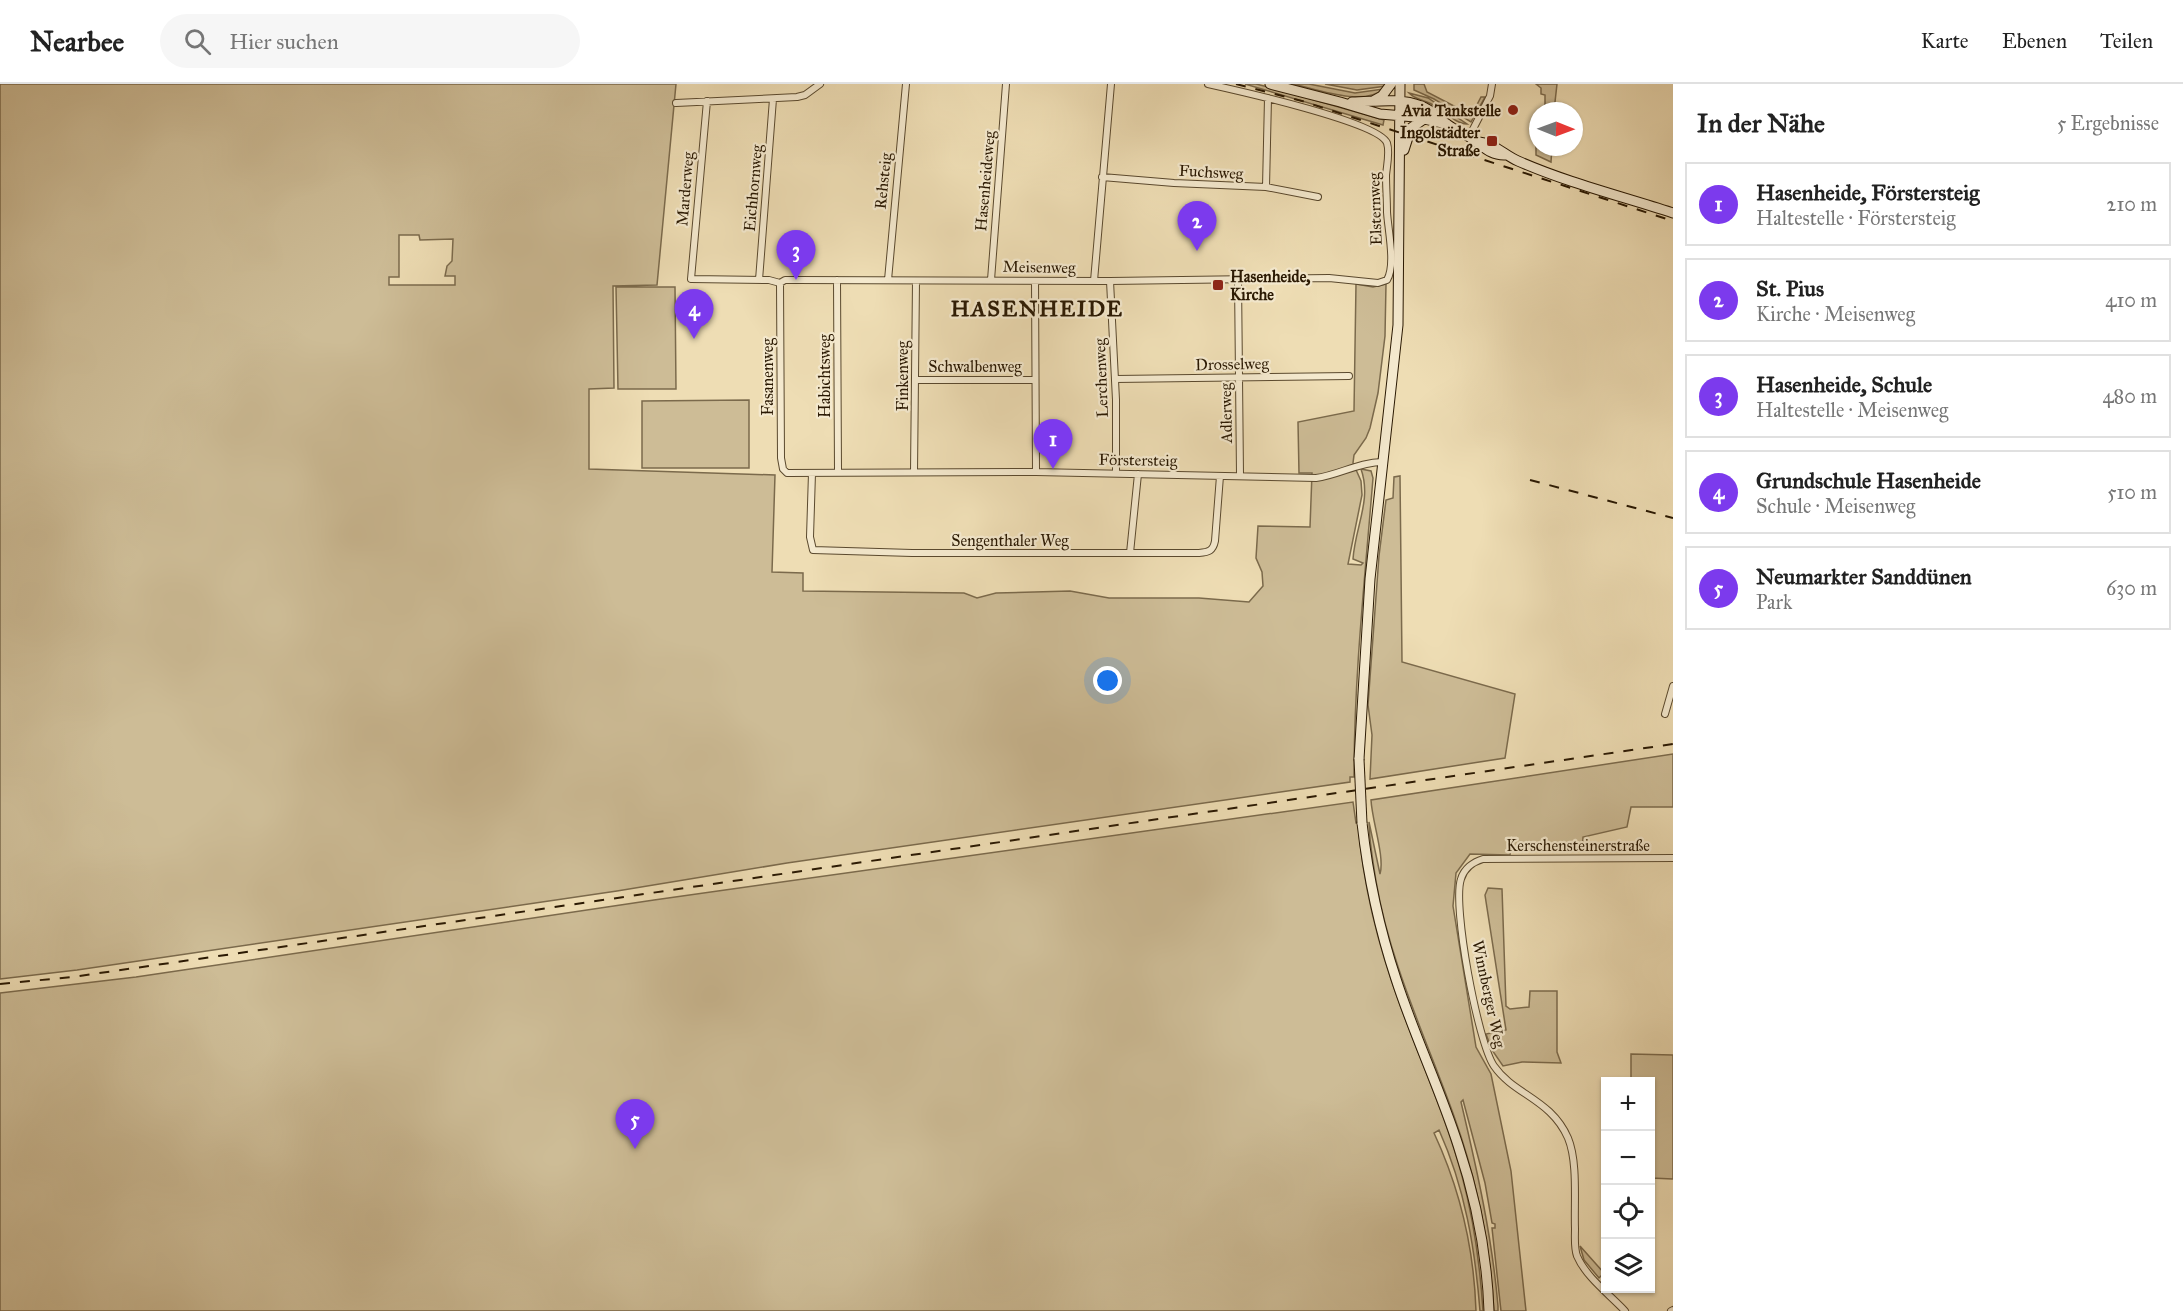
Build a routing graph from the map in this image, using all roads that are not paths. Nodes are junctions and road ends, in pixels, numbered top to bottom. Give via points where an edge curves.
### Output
1 (820, 84) edge
2 (906, 84) edge
3 (1006, 84) edge
4 (1111, 84) edge
5 (1209, 84) edge
6 (1270, 84) edge
7 (1391, 84) edge
8 (1400, 84) edge
9 (1492, 84) edge
10 (1268, 98) junction
11 (773, 99) junction
12 (707, 101) junction
13 (1371, 101) junction
14 (1400, 101) junction
15 (1340, 102) junction
16 (676, 103) dead end
17 (1400, 116) junction
18 (1424, 118) junction
19 (1447, 124) junction
20 (1473, 139) junction
21 (1400, 171) junction
22 (1102, 177) junction
23 (1266, 187) junction
24 (1318, 197) dead end
25 (1673, 213) edge
26 (691, 279) joint
27 (759, 279) junction
28 (1238, 279) junction
29 (837, 280) junction
30 (888, 280) junction
31 (991, 280) junction
32 (1387, 280) joint
33 (916, 281) junction
34 (1035, 281) junction
35 (1094, 281) junction
36 (1110, 281) junction
37 (780, 283) junction
38 (1349, 376) dead end
39 (1239, 377) junction
40 (1115, 379) junction
41 (915, 380) junction
42 (1035, 380) junction
43 (1382, 462) junction
44 (784, 471) joint
45 (914, 471) junction
46 (838, 472) junction
47 (1036, 472) junction
48 (812, 473) junction
49 (1116, 473) junction
50 (1138, 474) junction
51 (1240, 475) junction
52 (1220, 476) junction
53 (1130, 553) junction
54 (1673, 686) edge
55 (1665, 714) dead end
56 (1673, 858) edge
57 (1483, 859) joint
58 (1489, 1311) edge
59 (1624, 1311) edge

1 - 11 street via 802,96
2 - 30 street, Rehsteig
3 - 31 street, Hasenheideweg
4 - 22 street
5 - 10 street
6 - 15 main road
7 - 13 main road via 1382,96
8 - 14 main road
9 - 20 street
10 - 23 street
10 - 32 street, Elsternweg via 1347,121 1387,143 1391,268
11 - 12 street
11 - 27 street, Eichhornweg
12 - 16 street
12 - 26 street, Marderweg
13 - 14 main road
13 - 15 main road
14 - 17 main road
14 - 19 main road via 1428,109
15 - 17 main road
17 - 18 main road
17 - 21 main road
18 - 19 main road
18 - 21 main road via 1409,131
19 - 20 main road
20 - 25 main road via 1536,169
21 - 43 main road via 1397,341
22 - 23 street, Fuchsweg
22 - 35 street
23 - 24 street, Fuchsweg
26 - 27 street, Meisenweg
27 - 37 street, Meisenweg
28 - 32 street, Meisenweg via 1329,278 1378,284
28 - 36 street, Meisenweg
28 - 39 street, Adlerweg
29 - 30 street, Meisenweg
29 - 37 street, Meisenweg
29 - 46 street, Habichtsweg
30 - 33 street, Meisenweg
31 - 33 street, Meisenweg
31 - 34 street, Meisenweg
33 - 41 street, Finkenweg
34 - 35 street, Meisenweg
34 - 42 street
35 - 36 street, Meisenweg
36 - 40 street, Lerchenweg
37 - 44 street, Fasanenweg
38 - 39 street, Drosselweg
39 - 40 street, Drosselweg
39 - 51 street, Adlerweg
40 - 49 street, Lerchenweg
41 - 42 street, Schwalbenweg
41 - 45 street, Finkenweg
42 - 47 street
43 - 51 street, Förstersteig via 1316,478
43 - 58 main road, bridge via 1359,759 1362,823 1385,944 1468,1176 1482,1240
44 - 48 street, Förstersteig
45 - 46 street, Förstersteig
45 - 47 street, Förstersteig
46 - 48 street, Förstersteig
47 - 49 street, Förstersteig
48 - 53 street, Sengenthaler Weg via 810,537 812,548 819,552
49 - 50 street, Förstersteig
50 - 52 street, Förstersteig
50 - 53 street
51 - 52 street, Förstersteig
52 - 53 street, Sengenthaler Weg via 1215,541 1209,552
54 - 55 street
56 - 57 street, Kerschensteinerstraße
57 - 59 street, Winnberger Weg via 1466,870 1458,892 1483,1044 1500,1074 1544,1106 1568,1138 1578,1256 1587,1272

